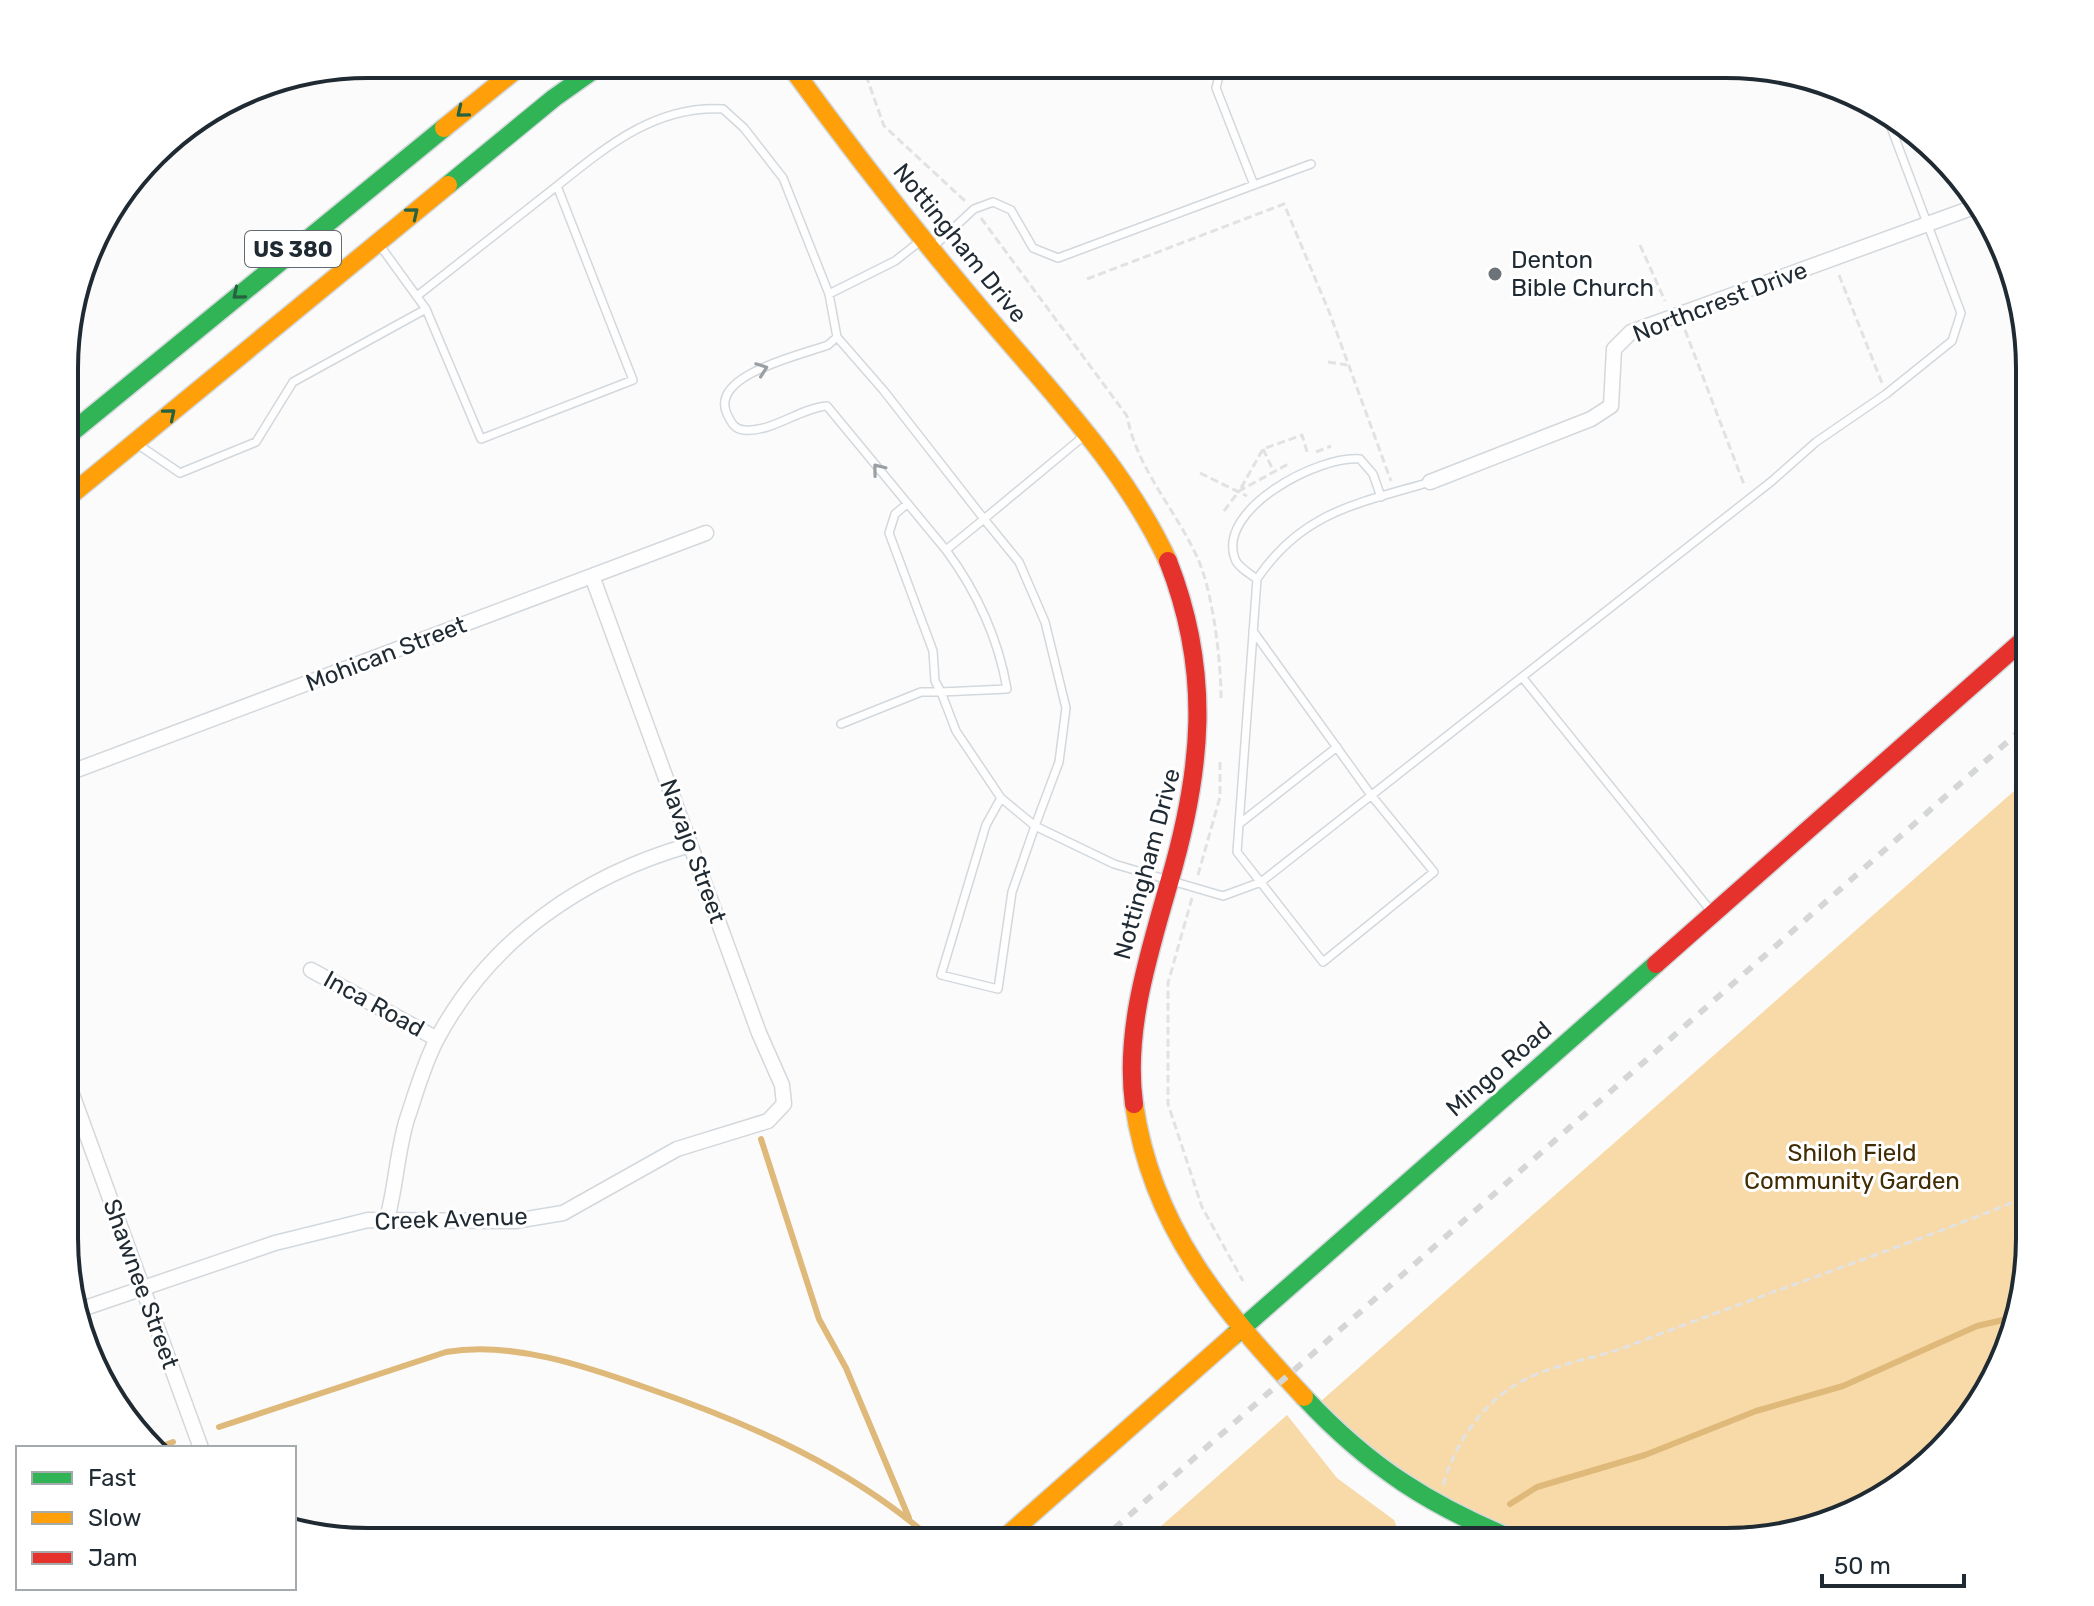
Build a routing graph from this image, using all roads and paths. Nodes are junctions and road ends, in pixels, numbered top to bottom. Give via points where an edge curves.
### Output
1 (499, 78) edge
2 (582, 78) edge
3 (800, 78) edge
4 (867, 78) edge
5 (1218, 78) edge
6 (1892, 131) edge
7 (1311, 164) dead end
8 (1254, 185) junction
9 (557, 186) junction
10 (974, 209) junction
11 (1968, 209) edge
12 (1927, 225) junction
13 (377, 242) junction
14 (927, 244) junction
15 (1640, 245) dead end
16 (1833, 259) junction
17 (1087, 279) dead end
18 (829, 294) junction
19 (417, 296) junction
20 (426, 309) junction
21 (1679, 314) junction
22 (837, 337) junction
23 (1328, 362) dead end
24 (1349, 365) junction
25 (1886, 394) junction
26 (78, 427) edge
27 (1086, 435) junction
28 (135, 443) junction
29 (1263, 449) junction
30 (1308, 455) dead end
31 (1273, 470) dead end
32 (1200, 473) dead end
33 (1430, 482) joint
34 (78, 489) edge
35 (1239, 491) junction
36 (1395, 492) junction
37 (1381, 497) junction
38 (1749, 498) junction
39 (1258, 502) junction
40 (907, 504) junction
41 (984, 519) junction
42 (706, 533) dead end
43 (946, 550) junction
44 (592, 576) junction
45 (1257, 579) junction
46 (1253, 631) junction
47 (2016, 646) edge
48 (1522, 677) junction
49 (941, 692) junction
50 (1221, 709) dead end
51 (841, 724) dead end
52 (1337, 747) junction
53 (1220, 753) dead end
54 (78, 769) edge
55 (1371, 795) junction
56 (1001, 798) junction
57 (1239, 824) junction
58 (1035, 826) junction
59 (690, 845) junction
60 (1168, 881) junction
61 (1261, 882) junction
62 (1195, 888) junction
63 (1713, 912) junction
64 (311, 970) dead end
65 (437, 1039) junction
66 (78, 1111) edge
67 (768, 1121) joint
68 (2016, 1201) edge
69 (387, 1219) junction
70 (1243, 1281) dead end
71 (142, 1287) junction
72 (87, 1307) edge
73 (1243, 1327) junction
74 (200, 1446) edge
75 (1437, 1507) junction
76 (1016, 1528) edge
77 (1487, 1528) edge

1 -> 26 street, US 380
13 -> 2 street, US 380
3 - 14 street, Nottingham Drive
4 - 10 path via 884,126
5 - 8 lane via 1216,88
6 - 12 lane
7 - 8 lane
8 - 10 lane via 1058,258 1033,248 1011,210 993,202
9 - 18 lane via 622,134 683,110 723,109 783,178
9 - 19 lane
9 - 20 lane via 633,380 481,439
10 - 14 lane
10 - 50 path via 1127,416 1132,440 1199,561 1221,664
11 - 12 street, Northcrest Drive
12 - 16 street, Northcrest Drive
12 - 25 lane via 1961,313 1952,341
13 - 19 lane
28 -> 13 street, US 380
14 - 18 lane
14 - 27 street, Nottingham Drive
15 - 21 path via 1661,297
16 - 21 street, Northcrest Drive
16 - 25 path
17 - 24 path via 1284,204
18 - 22 lane
19 - 20 lane
20 - 28 lane via 293,382 256,442 180,473
21 - 33 street, Northcrest Drive via 1631,332 1614,349 1611,406 1591,419
21 - 38 path
40 -> 22 lane via 827,406 747,430 733,425 723,405 739,378
22 - 41 lane
23 - 24 path
24 - 36 path
25 - 38 lane via 1816,442
27 - 41 lane
27 - 60 street, Nottingham Drive via 1138,505 1168,561 1182,605 1199,704 1198,764
28 - 34 street, US 380
29 - 30 path via 1302,435
29 - 31 path
29 - 35 path
32 - 35 path
33 - 36 lane
35 - 39 path
36 - 37 lane
37 - 39 lane via 1373,474 1360,459 1346,458 1312,469
37 - 45 lane via 1307,525 1276,550
38 - 48 lane
39 - 45 lane via 1241,520 1231,542 1235,563
40 - 43 lane
40 - 49 lane via 895,514 889,533 933,651
41 - 43 lane
41 - 58 lane via 1019,562 1045,622 1066,708 1059,762
42 - 44 street, Mohican Street
43 - 49 lane via 977,595 1001,657 1007,689
44 - 54 street, Mohican Street
44 - 59 street, Navajo Street
45 - 46 lane
46 - 52 lane
46 - 57 lane
47 - 63 street, Mingo Road
48 - 55 lane
48 - 63 lane
49 - 51 lane via 921,692
49 - 56 lane via 956,731
52 - 55 lane
52 - 57 lane
53 - 62 path via 1220,797
55 - 61 lane
55 - 61 lane via 1434,872 1323,962
56 - 58 lane
56 - 58 lane via 986,825 941,975 998,989 1012,892
57 - 61 lane via 1237,852
58 - 60 lane via 1114,864
59 - 65 street via 615,870 549,911 493,961
59 - 67 street, Navajo Street via 782,1085 784,1104
60 - 62 lane
60 - 73 street, Nottingham Drive via 1140,992 1132,1075 1139,1130 1156,1187 1188,1258
61 - 62 lane via 1223,896
62 - 70 path via 1168,983 1168,1104 1202,1207
63 - 73 street, Mingo Road
64 - 65 street, Inca Road
65 - 69 street via 397,1155
66 - 71 street, Shawnee Street
67 - 69 street, Creek Avenue via 677,1149 563,1213 515,1221
68 - 75 path via 1618,1350 1542,1373 1507,1391 1473,1424 1452,1456
69 - 71 street, Creek Avenue via 275,1243
71 - 72 street, Creek Avenue
71 - 74 street, Shawnee Street
73 - 75 street, Nottingham Drive via 1347,1443
73 - 76 street, Mingo Road
75 - 77 street, Nottingham Drive

